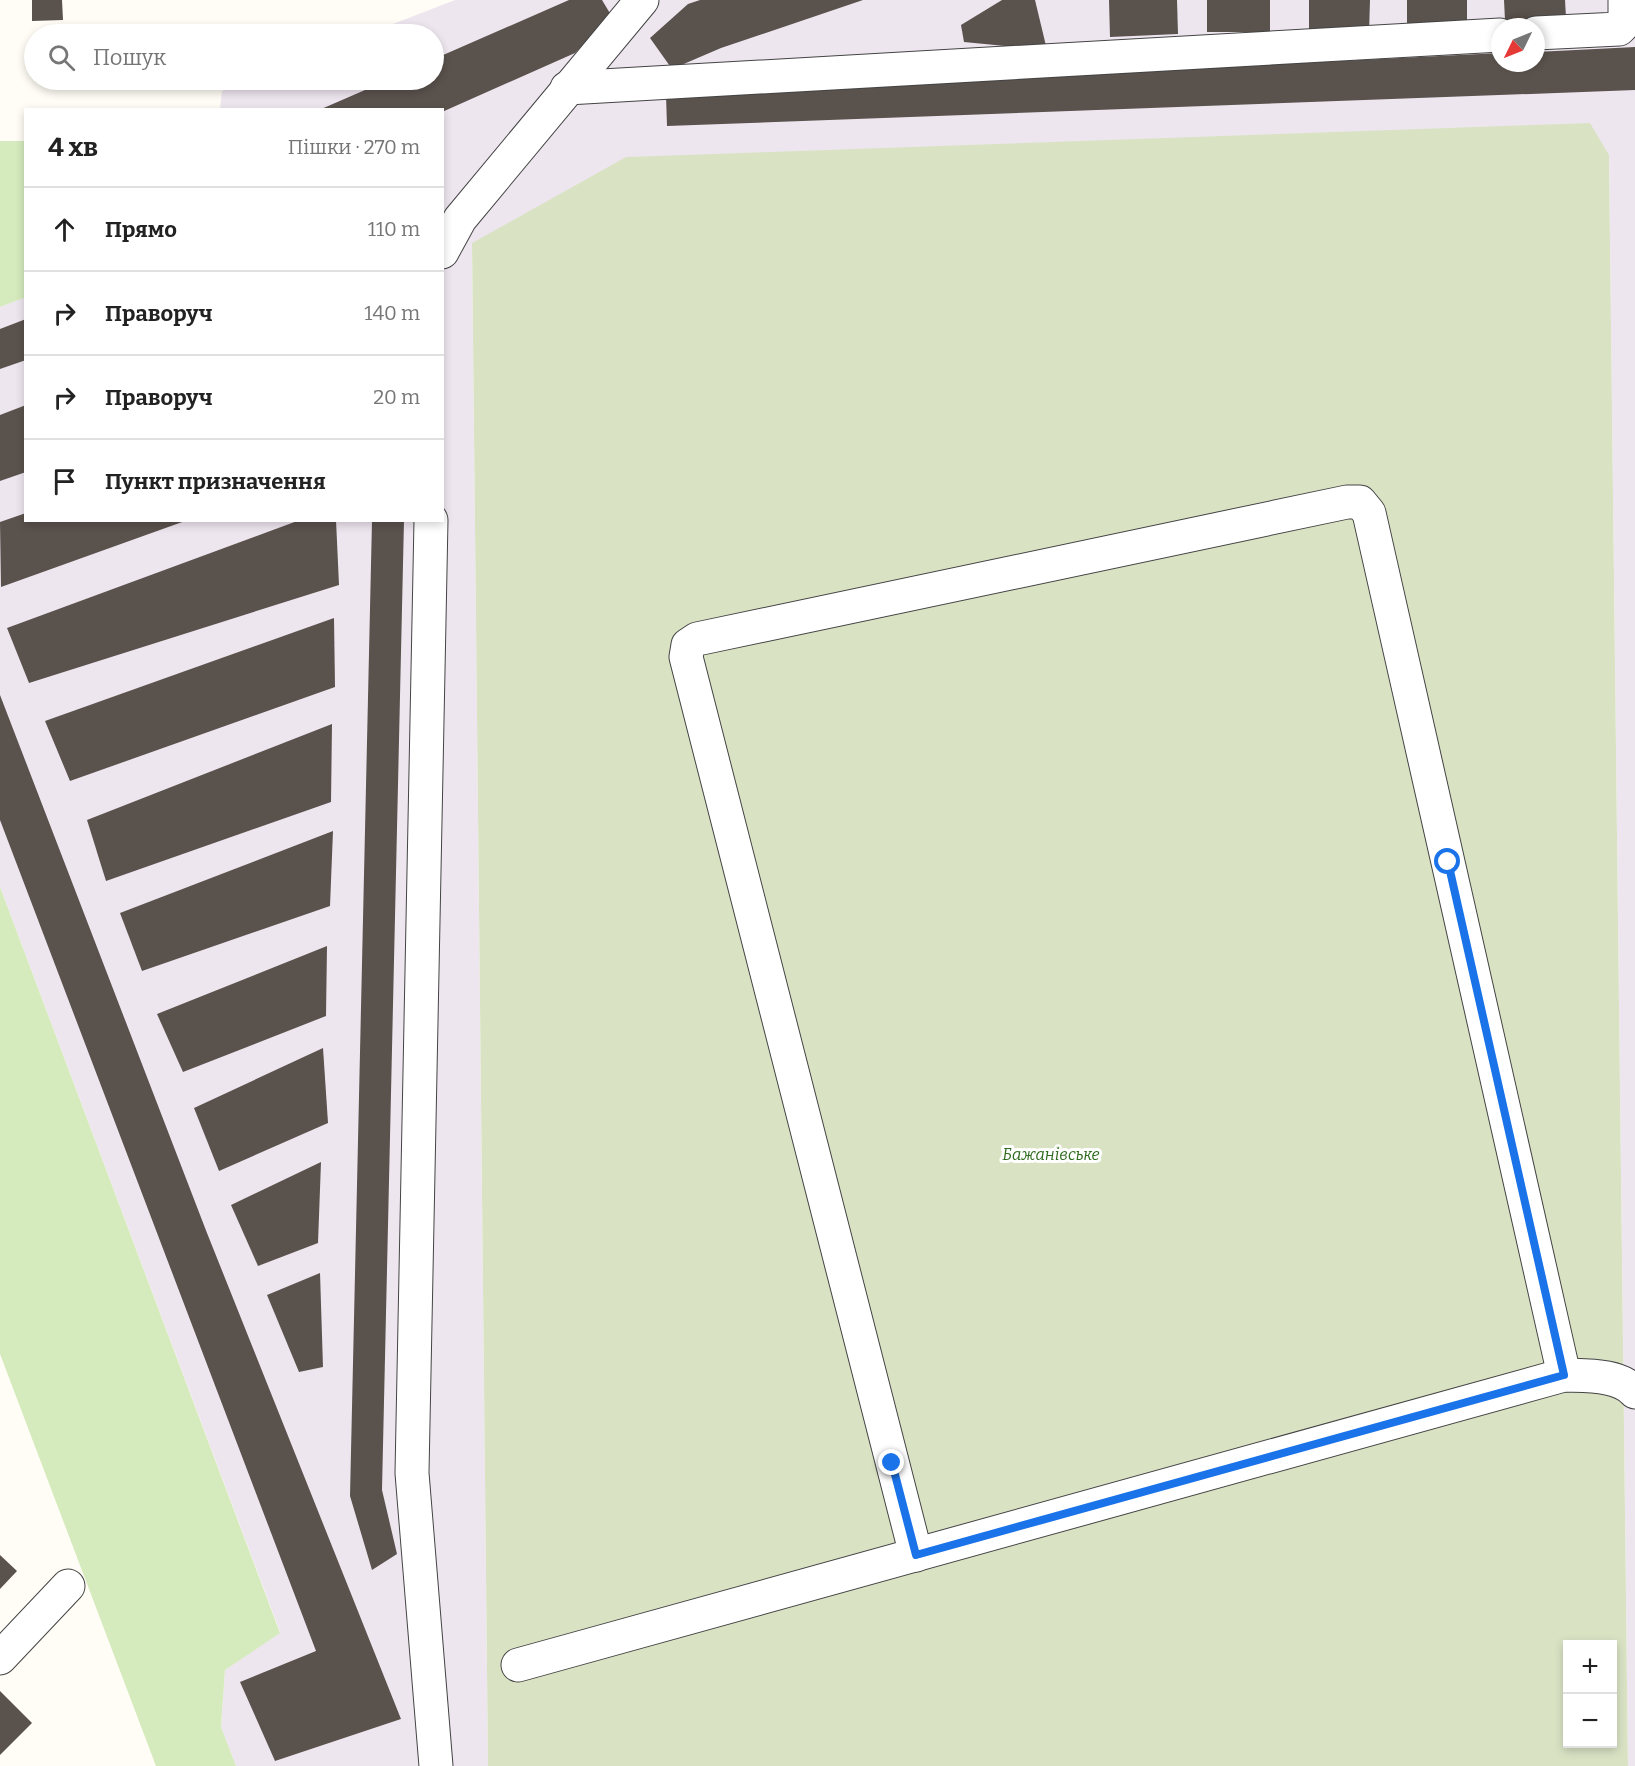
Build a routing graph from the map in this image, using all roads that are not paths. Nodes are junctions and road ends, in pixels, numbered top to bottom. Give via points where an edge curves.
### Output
1 (642, 0) edge
2 (1624, 0) edge
3 (1545, 33) edge
4 (1491, 37) edge
5 (567, 88) junction
6 (444, 248) edge
7 (431, 522) edge
8 (1564, 1375) junction
9 (1635, 1392) edge
10 (916, 1555) junction
11 (68, 1586) dead end
12 (0, 1658) edge
13 (518, 1665) dead end
14 (436, 1766) edge

1 - 5 street
2 - 3 street via 1625,23 1619,29
4 - 5 street
5 - 6 street via 460,219
7 - 14 street via 412,1473
8 - 9 street via 1607,1378 1630,1386
8 - 10 street
8 - 10 street via 1369,513 1360,502 698,639 688,645 686,657
10 - 13 street
11 - 12 street

